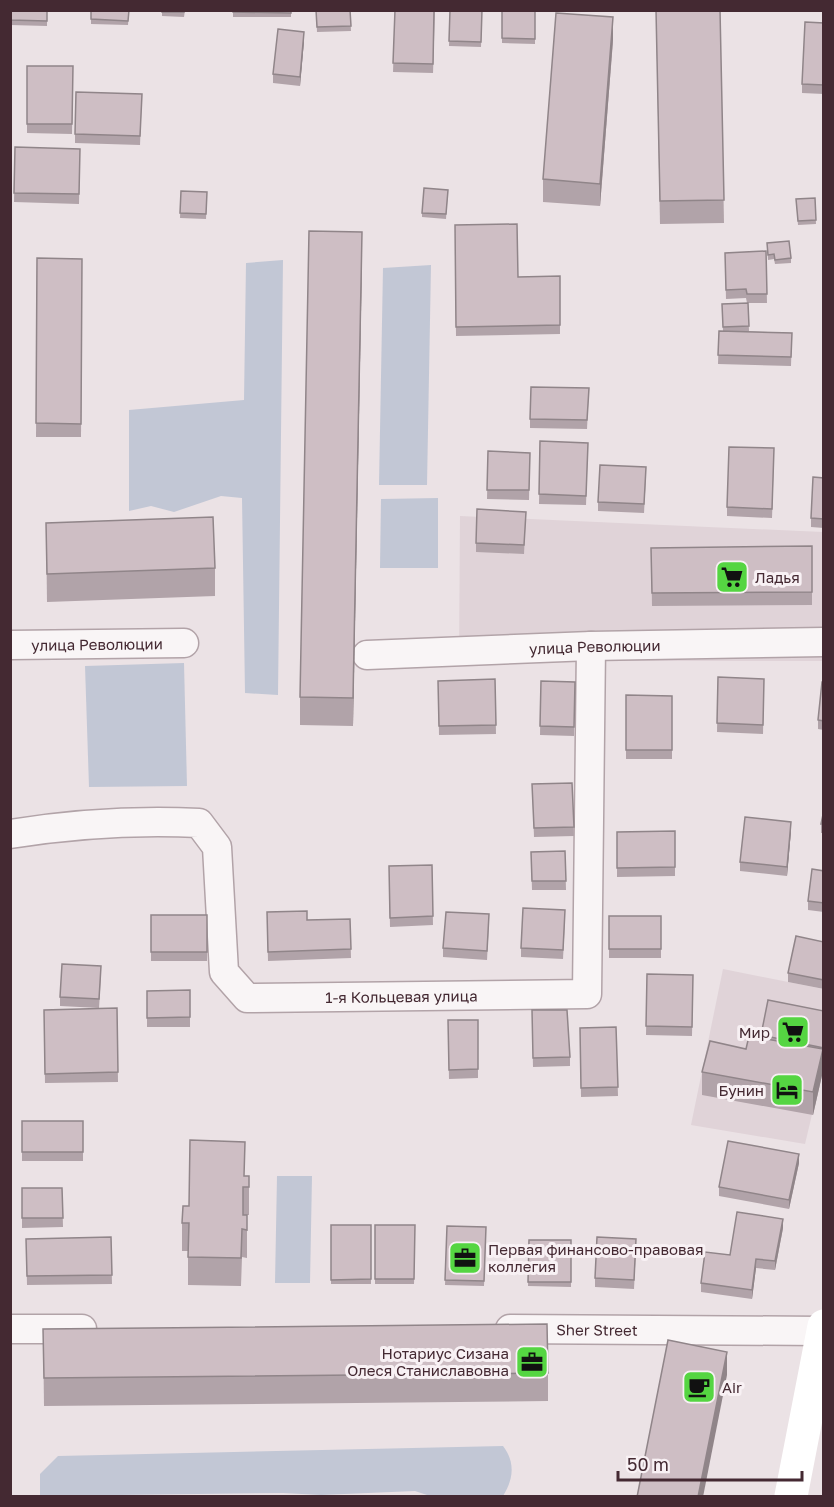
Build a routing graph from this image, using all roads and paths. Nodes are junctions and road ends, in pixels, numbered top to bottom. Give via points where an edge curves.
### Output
1 (824, 642) edge
2 (184, 643) dead end
3 (10, 645) edge
4 (591, 646) junction
5 (367, 655) dead end
6 (10, 834) edge
7 (823, 1328) edge
8 (10, 1329) edge
9 (110, 1329) edge
10 (480, 1329) edge
11 (791, 1497) edge

1 - 4 street, улица Революции
2 - 3 street, улица Революции
4 - 5 street, улица Революции
4 - 6 street, 1-я Кольцевая улица via 587,994 247,998 224,972 217,847 199,823 149,820
7 - 10 street, Sher Street
7 - 11 main road
8 - 9 street

